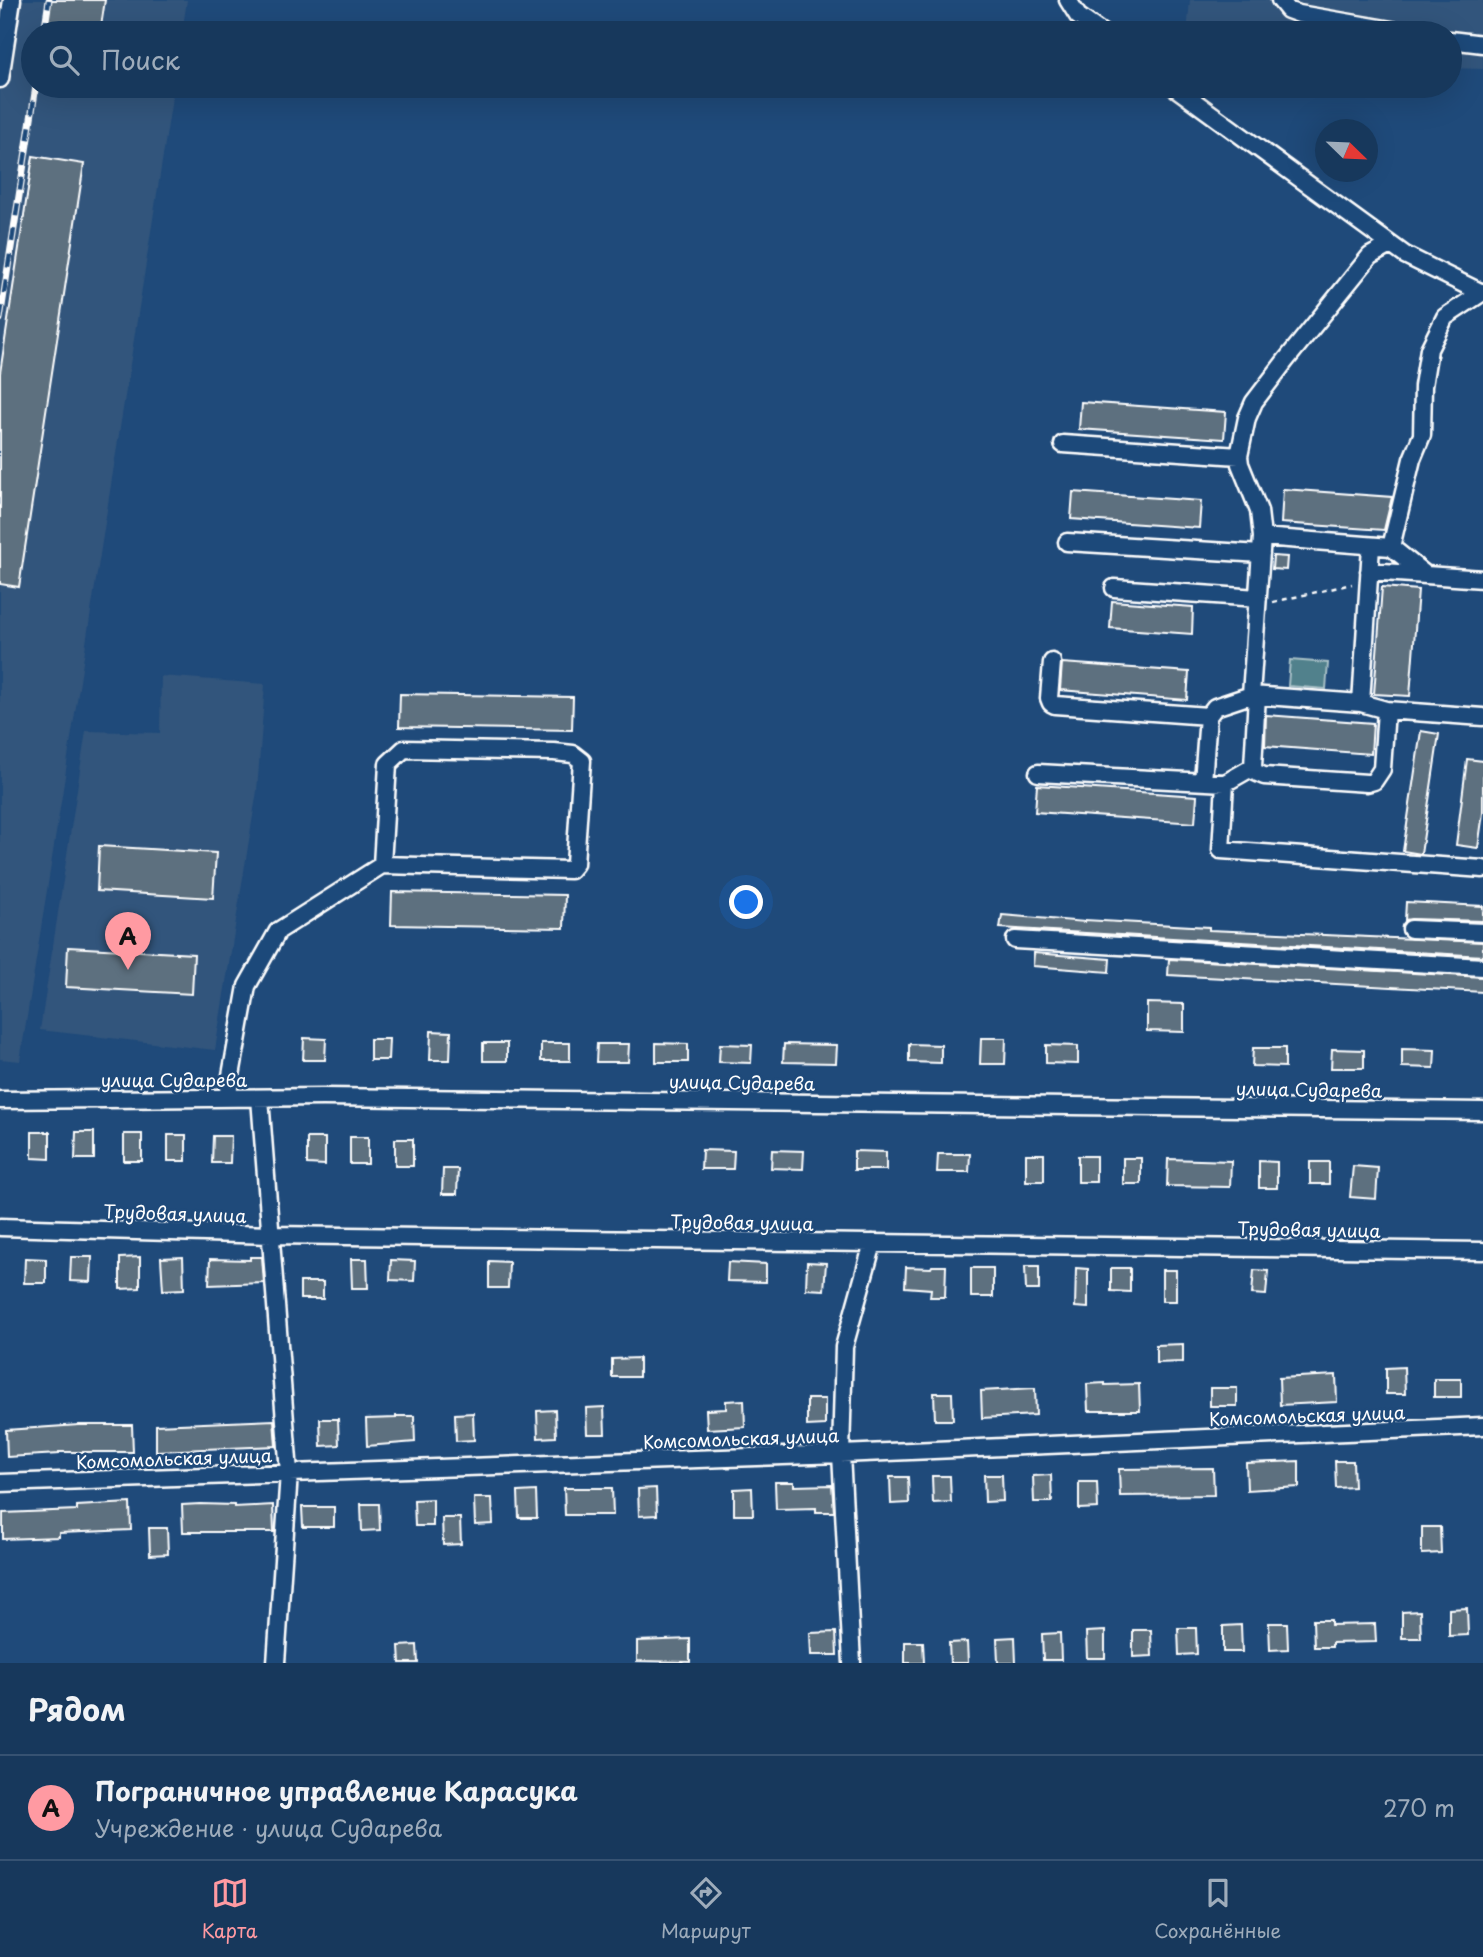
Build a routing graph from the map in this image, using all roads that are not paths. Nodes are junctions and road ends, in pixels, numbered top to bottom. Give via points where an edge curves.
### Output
1 (12, 0) edge
2 (1068, 0) edge
3 (1280, 0) edge
4 (1085, 21) edge
5 (1340, 21) edge
6 (1462, 41) edge
7 (1483, 44) edge
8 (0, 79) edge
9 (1190, 98) edge
10 (1390, 245) junction
11 (1482, 292) edge
12 (1063, 444) dead end
13 (1239, 456) junction
14 (1262, 537) junction
15 (1067, 542) dead end
16 (1371, 545) junction
17 (1391, 547) junction
18 (1261, 554) junction
19 (1426, 575) junction
20 (1369, 576) junction
21 (1483, 579) edge
22 (1114, 588) dead end
23 (1258, 602) junction
24 (1052, 662) dead end
25 (1254, 695) junction
26 (1361, 703) junction
27 (1386, 710) junction
28 (1208, 716) junction
29 (1483, 717) edge
30 (1253, 767) junction
31 (1038, 772) dead end
32 (1203, 782) junction
33 (1225, 783) junction
34 (382, 865) junction
35 (1483, 869) edge
36 (1411, 929) dead end
37 (1483, 932) edge
38 (1015, 940) dead end
39 (1483, 967) edge
40 (227, 1098) junction
41 (260, 1098) junction
42 (0, 1100) edge
43 (1483, 1111) edge
44 (0, 1227) edge
45 (271, 1234) junction
46 (873, 1243) junction
47 (1483, 1251) edge
48 (1483, 1426) edge
49 (841, 1454) junction
50 (289, 1473) junction
51 (0, 1483) edge
52 (276, 1663) edge
53 (852, 1663) edge

1 - 8 street
2 - 4 street
3 - 5 street via 1287,10
6 - 7 street
9 - 10 street
10 - 11 street
10 - 13 street via 1370,256 1254,402
11 - 17 street via 1445,317 1429,349 1422,435
12 - 13 street
13 - 14 street via 1259,511
14 - 16 street
14 - 18 street
15 - 18 street
16 - 17 street
16 - 20 street
17 - 19 street
18 - 23 street
19 - 20 street
19 - 21 street
20 - 26 street
22 - 23 street
23 - 25 street
24 - 28 street via 1049,698 1055,705
25 - 26 street
25 - 28 street via 1215,707
25 - 30 street
26 - 27 street
27 - 29 street
27 - 30 street via 1382,769 1374,781 1264,776
28 - 32 street
30 - 33 street
31 - 32 street
32 - 33 street
33 - 35 street via 1221,850
34 - 34 street via 570,870 575,864 582,761 573,754 554,752 404,749 388,764
34 - 40 street via 278,931 247,986
36 - 37 street
38 - 39 street
40 - 41 street, улица Сударева
40 - 42 street, улица Сударева
41 - 43 street, улица Сударева
41 - 45 street
44 - 45 street, Трудовая улица
45 - 46 street, Трудовая улица
45 - 50 street
46 - 47 street, Трудовая улица
46 - 49 street via 844,1347
48 - 49 street, Комсомольская улица
49 - 50 street, Комсомольская улица
49 - 53 street
50 - 51 street, Комсомольская улица
50 - 52 street

